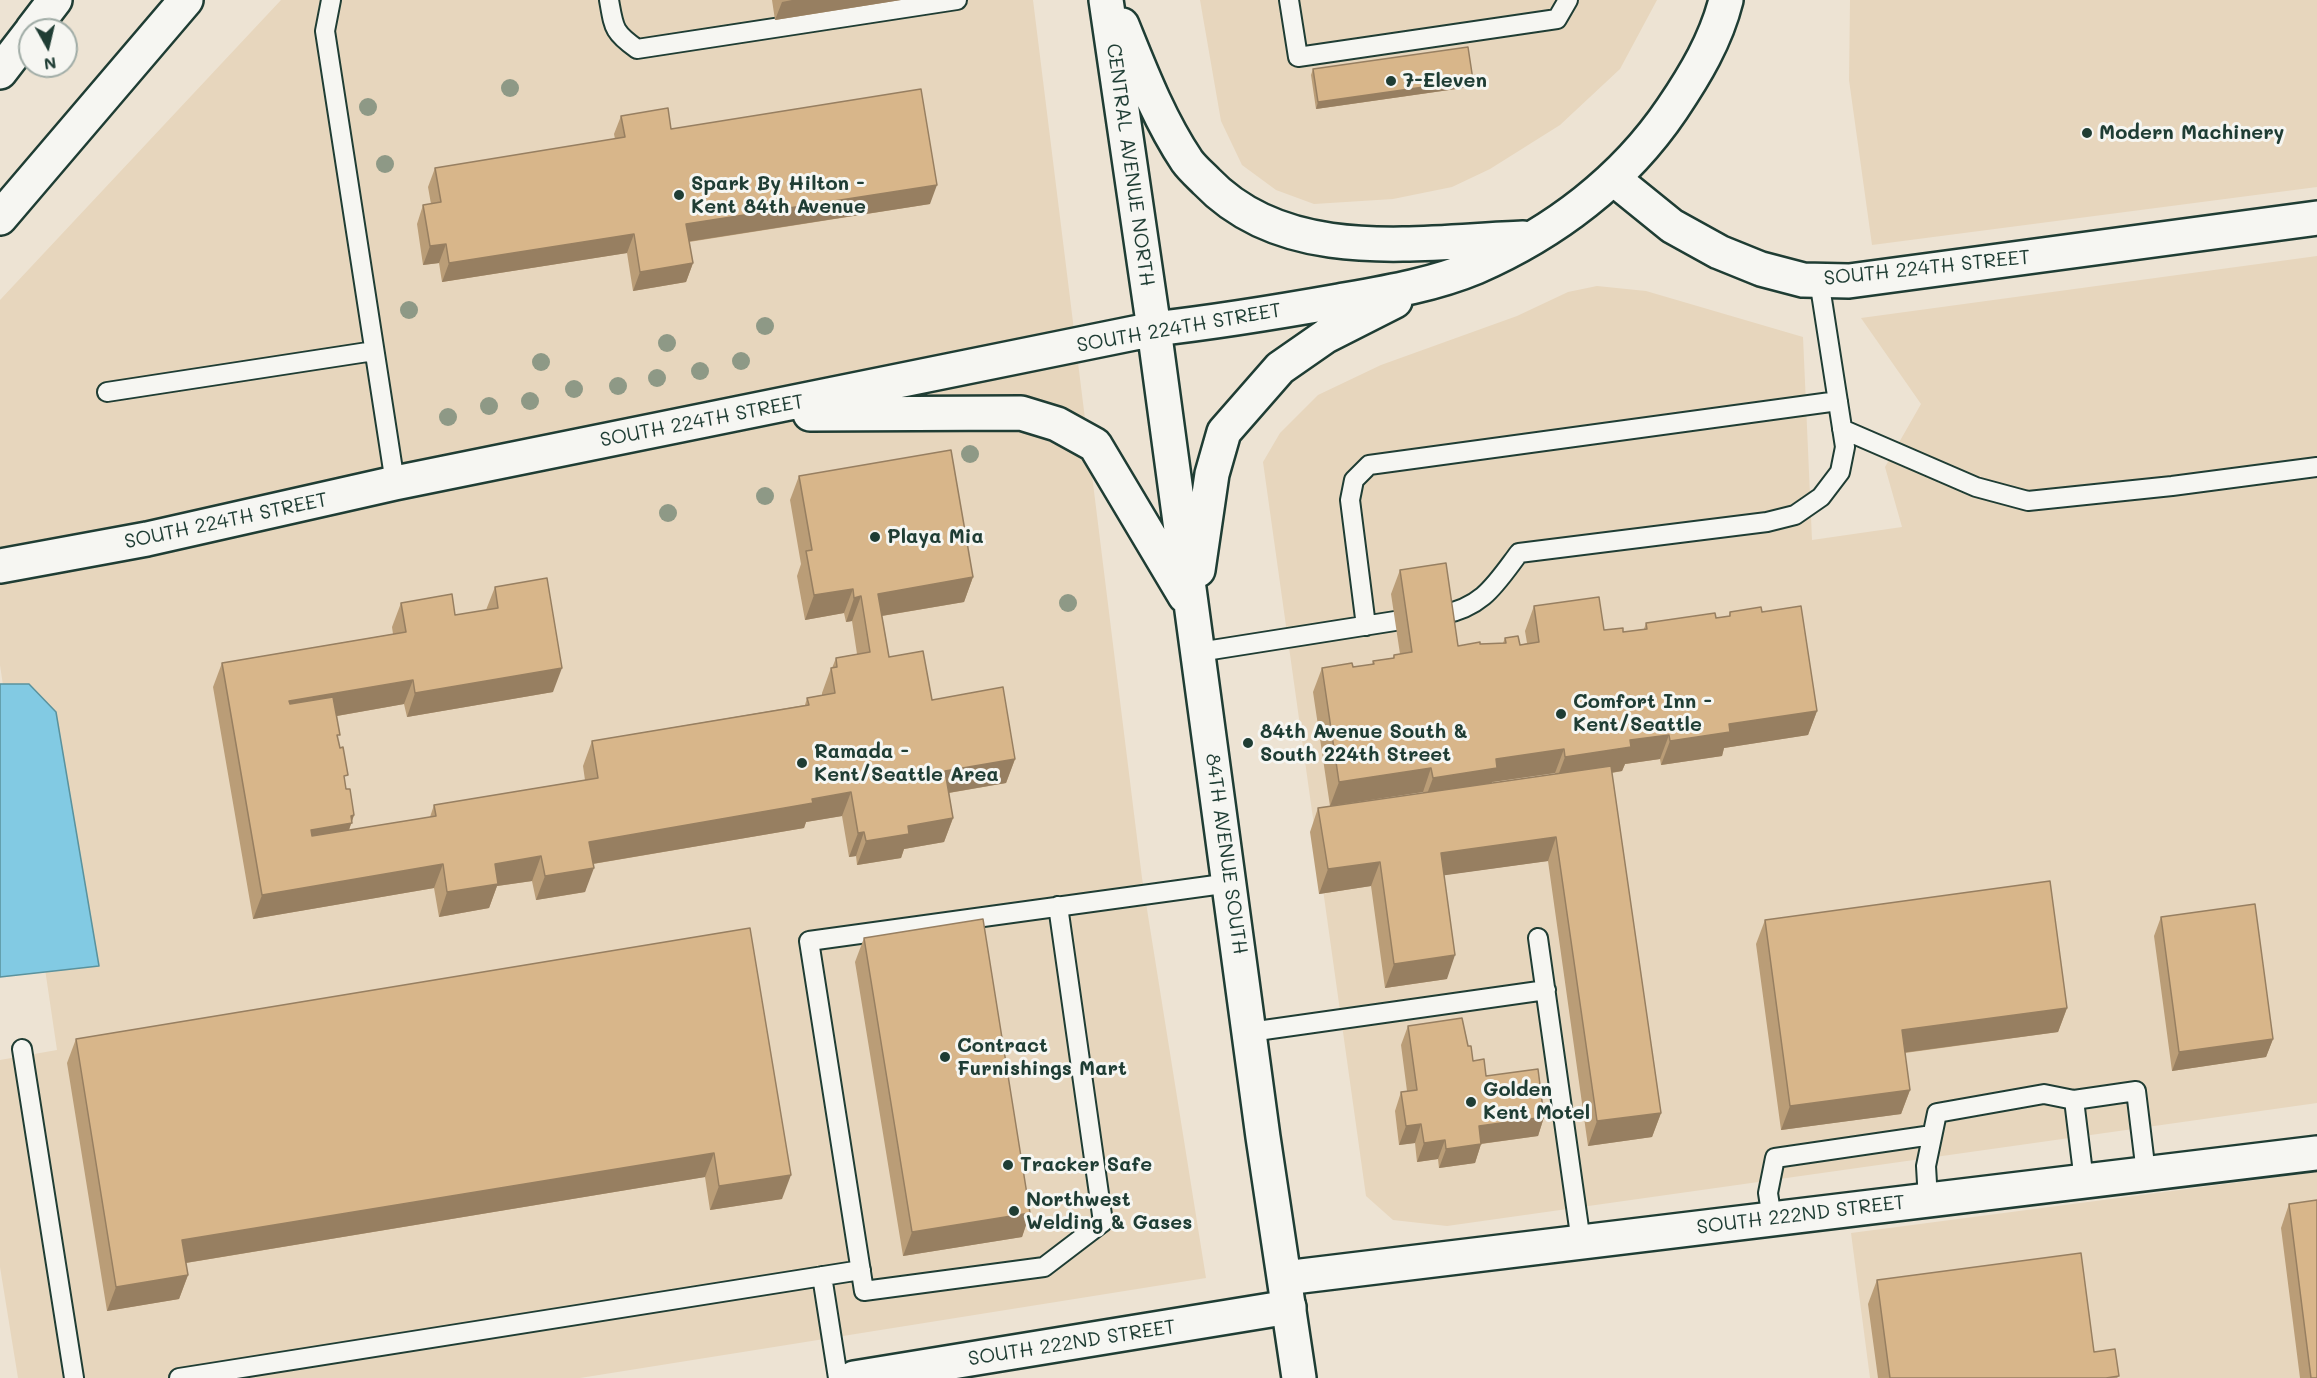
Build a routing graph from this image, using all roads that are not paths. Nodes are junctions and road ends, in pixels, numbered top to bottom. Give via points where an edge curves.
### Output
1 (55, 0) edge
2 (186, 0) edge
3 (331, 0) edge
4 (609, 0) edge
5 (957, 0) edge
6 (1106, 0) edge
7 (1111, 0) edge
8 (1289, 0) edge
9 (1568, 0) edge
10 (1726, 0) edge
11 (41, 18) edge
12 (18, 48) edge
13 (0, 72) edge
14 (1614, 179) junction
15 (0, 218) edge
16 (2317, 218) edge
17 (1534, 238) junction
18 (1444, 277) junction
19 (1819, 280) junction
20 (1154, 329) junction
21 (374, 351) junction
22 (107, 392) dead end
23 (1838, 401) junction
24 (737, 414) junction
25 (1842, 429) junction
26 (2317, 467) edge
27 (395, 483) junction
28 (0, 566) edge
29 (1192, 608) junction
30 (1441, 615) edge
31 (1395, 621) dead end
32 (1366, 626) junction
33 (1199, 652) junction
34 (1230, 883) junction
35 (1058, 906) junction
36 (1538, 938) dead end
37 (1545, 990) junction
38 (1250, 1032) junction
39 (22, 1049) dead end
40 (2074, 1100) junction
41 (1932, 1136) junction
42 (2317, 1153) edge
43 (2146, 1173) junction
44 (2084, 1181) junction
45 (1928, 1200) junction
46 (1772, 1219) junction
47 (1581, 1242) junction
48 (861, 1270) junction
49 (822, 1276) junction
50 (1287, 1292) junction
51 (74, 1378) edge
52 (179, 1378) edge
53 (838, 1378) edge
54 (854, 1378) edge
55 (1299, 1378) edge

1 - 11 main road
2 - 15 main road
3 - 21 lane via 325,31
4 - 5 lane via 620,37 637,49
6 - 20 main road, CENTRAL AVENUE NORTH
7 - 17 main road via 1158,111 1188,163 1216,192 1248,214 1299,235 1345,242 1410,244
8 - 9 lane via 1298,57 1557,19
10 - 14 main road via 1717,29 1692,79 1658,129
12 - 13 main road
14 - 17 main road, SOUTH 224TH STREET
14 - 19 main road, SOUTH 224TH STREET via 1672,225 1719,252 1761,269
16 - 19 main road, SOUTH 224TH STREET via 1849,281
17 - 18 main road, SOUTH 224TH STREET
18 - 20 main road, SOUTH 224TH STREET via 1384,293 1233,320
18 - 29 main road via 1316,342 1280,368 1224,432 1212,474
19 - 23 lane
20 - 24 main road, SOUTH 224TH STREET
20 - 29 main road, 84TH AVENUE SOUTH
21 - 22 lane
21 - 27 lane
23 - 25 lane
23 - 32 lane via 1369,465 1354,480 1350,500
24 - 27 main road, SOUTH 224TH STREET
24 - 29 main road via 1021,413 1057,424 1095,445
25 - 26 lane via 1976,487 2028,501
25 - 30 lane via 1845,447 1840,472 1821,497 1795,515 1767,522 1519,554 1485,596 1459,611
27 - 28 main road, SOUTH 224TH STREET via 147,539
29 - 33 main road, 84TH AVENUE SOUTH
31 - 32 lane
32 - 33 lane
33 - 34 main road, 84TH AVENUE SOUTH
34 - 35 lane
34 - 38 main road, 84TH AVENUE SOUTH
35 - 48 lane via 809,940
35 - 48 lane via 1102,1222 1044,1267 864,1291
36 - 37 lane
37 - 38 lane
37 - 47 lane
38 - 50 main road, 84TH AVENUE SOUTH
39 - 51 lane
40 - 41 lane via 2044,1094 1937,1113
40 - 43 lane via 2136,1091
40 - 44 lane
41 - 45 lane via 1926,1166
41 - 46 lane via 1775,1158 1768,1193
42 - 43 main road, SOUTH 222ND STREET
43 - 44 main road, SOUTH 222ND STREET
44 - 45 main road, SOUTH 222ND STREET
45 - 46 main road, SOUTH 222ND STREET
46 - 47 main road, SOUTH 222ND STREET
47 - 50 main road, SOUTH 222ND STREET
48 - 49 lane
49 - 52 lane
49 - 53 lane
50 - 54 main road, SOUTH 222ND STREET
50 - 55 main road, 84TH AVENUE SOUTH

